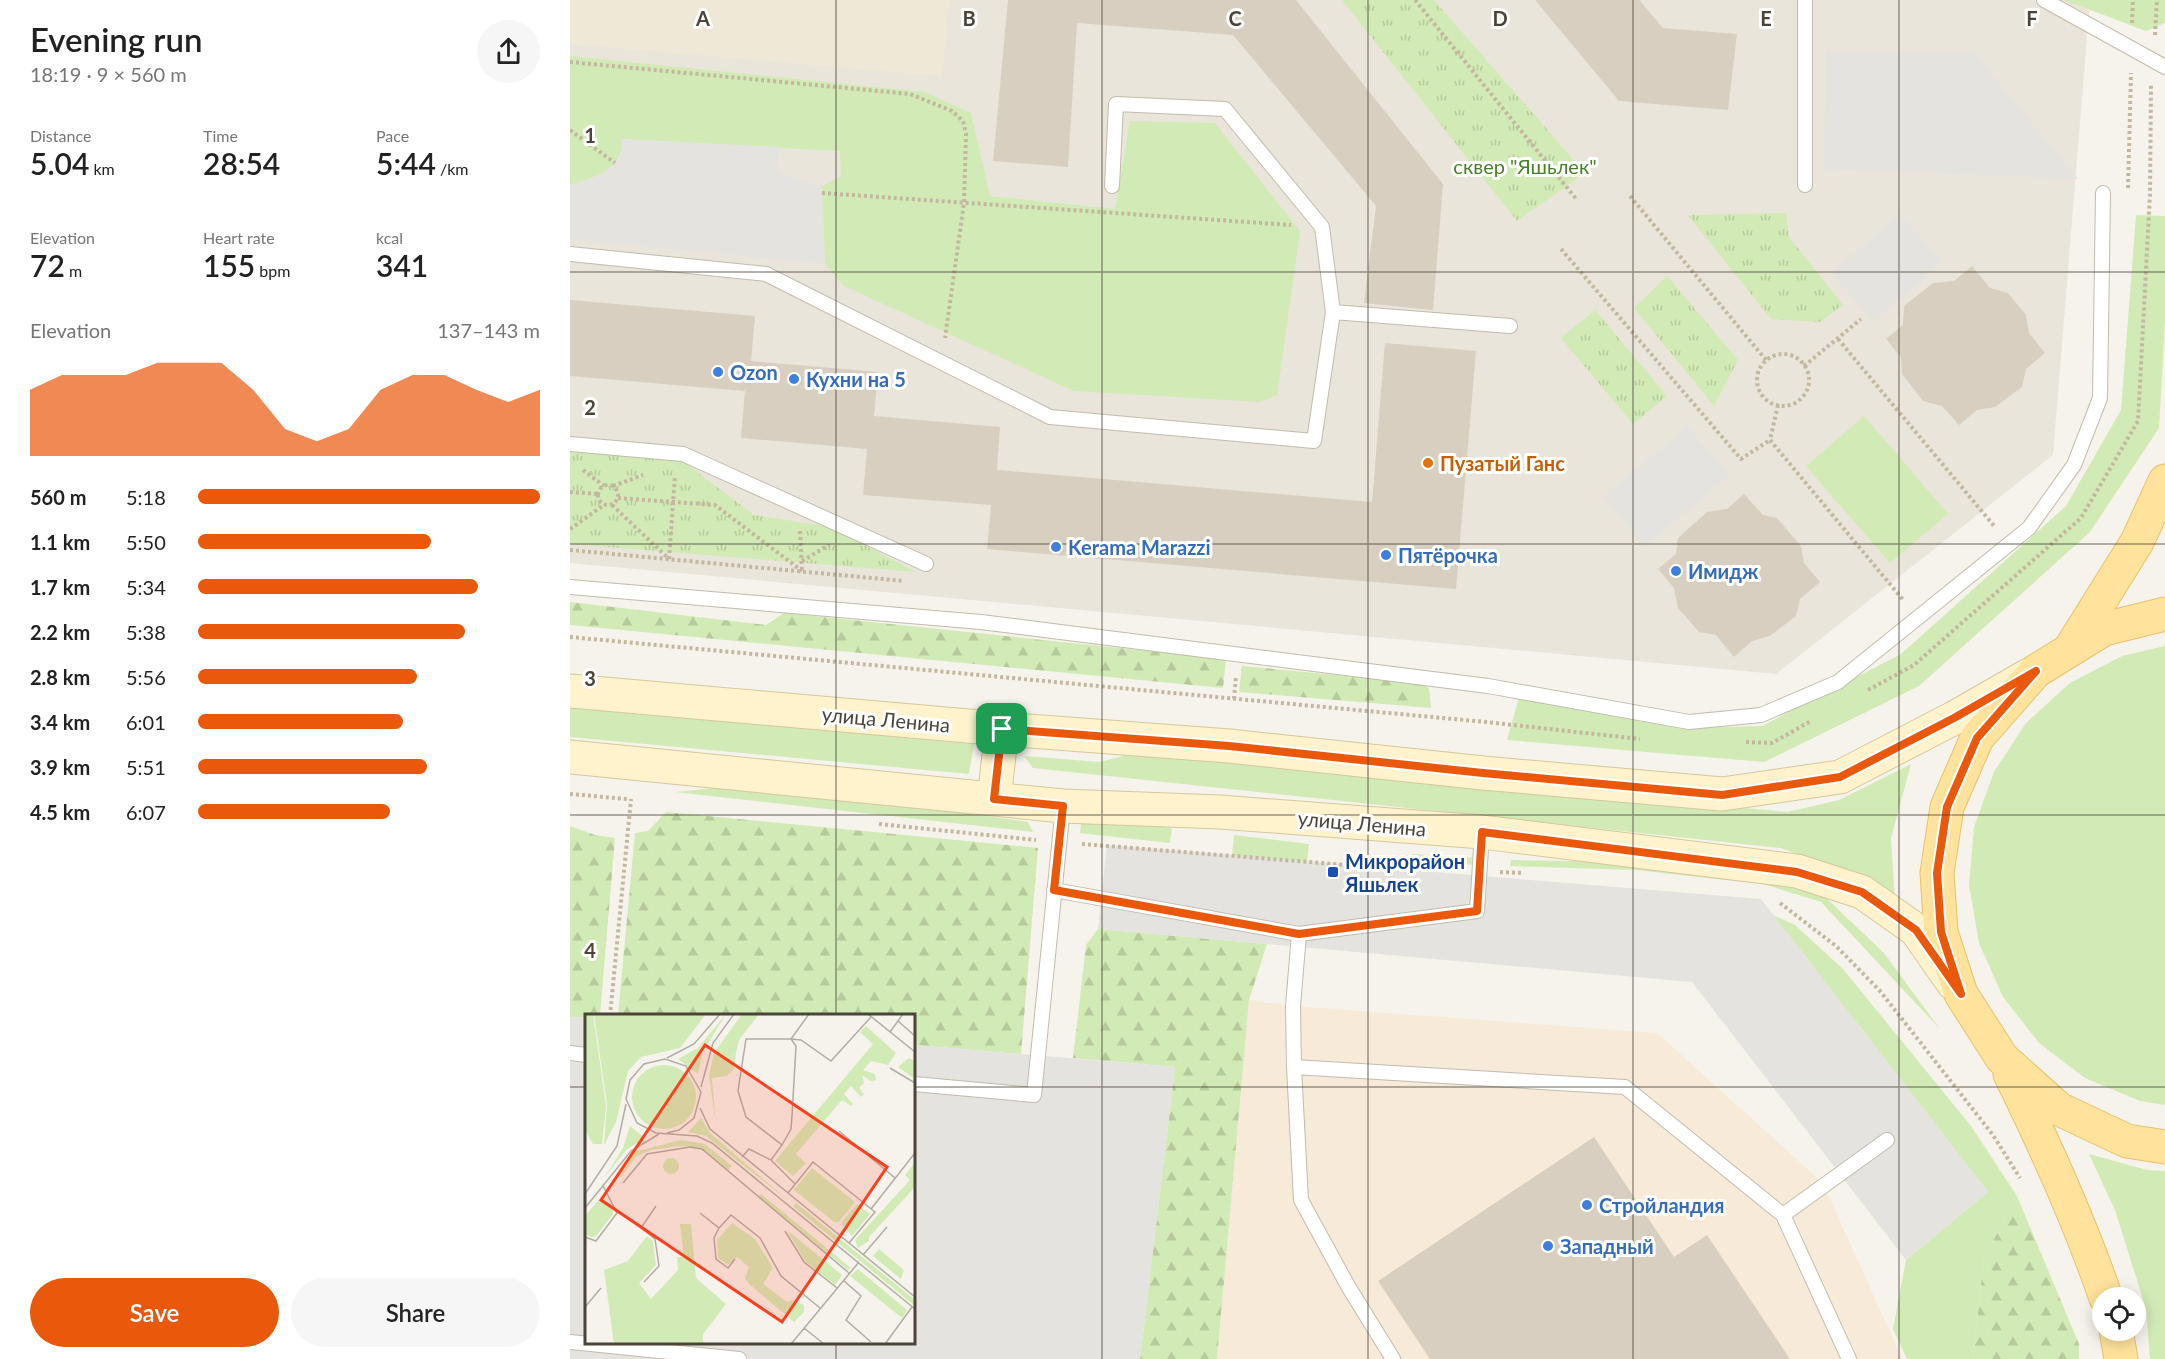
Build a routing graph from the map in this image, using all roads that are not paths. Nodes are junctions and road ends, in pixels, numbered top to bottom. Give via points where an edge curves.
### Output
1 (1805, 0) edge
2 (2044, 0) edge
3 (2159, 64) edge
4 (1805, 185) dead end
5 (1112, 186) dead end
6 (2103, 193) dead end
7 (570, 254) edge
8 (1333, 312) junction
9 (1510, 326) dead end
10 (570, 444) edge
11 (2165, 481) edge
12 (926, 564) road end
13 (570, 587) edge
14 (2165, 614) edge
15 (2071, 649) junction
16 (2036, 671) junction
17 (570, 691) edge
18 (1002, 729) junction
19 (570, 757) edge
20 (994, 799) junction
21 (1063, 806) junction
22 (1482, 832) junction
23 (1054, 890) junction
24 (1299, 934) junction
25 (1961, 994) junction
26 (570, 1053) edge
27 (585, 1055) edge
28 (2002, 1058) junction
29 (1294, 1067) junction
30 (915, 1084) edge
31 (1887, 1140) dead end
32 (2165, 1147) edge
33 (1783, 1215) junction
34 (2102, 1287) edge
35 (2118, 1341) edge
36 (570, 1342) edge
37 (585, 1344) edge
38 (590, 1344) edge
39 (739, 1359) edge
40 (1393, 1359) edge
41 (1849, 1359) edge
42 (2121, 1359) edge

1 - 4 lane
2 - 3 lane
5 - 8 lane via 1116,104 1226,109 1322,227
6 - 13 lane via 2100,398 2074,465 2029,528 1838,682 1761,715 1689,722 1488,686 993,624
7 - 8 lane via 766,274 1050,417 1314,441
8 - 9 lane
10 - 12 lane via 683,454
11 - 15 main road via 2137,542
14 - 15 main road via 2104,629
15 - 16 main road
16 - 18 main road, улица Ленина via 1840,777 1722,795 1229,746
16 - 25 main road via 1977,738 1947,807 1937,873 1941,932
17 - 18 main road, улица Ленина
18 - 20 main road
19 - 20 main road, улица Ленина
20 - 21 main road, улица Ленина
21 - 22 main road, улица Ленина via 1220,812
21 - 23 lane
22 - 24 lane via 1477,911
22 - 25 main road, улица Ленина via 1797,872 1862,892 1916,930
23 - 24 lane
23 - 30 lane via 1034,1095
24 - 29 lane via 1293,1006
25 - 28 main road
26 - 27 lane
28 - 32 main road via 2059,1109 2127,1141
28 - 34 main road via 2082,1231
29 - 33 lane via 1625,1087
29 - 40 lane via 1301,1200
31 - 33 lane
33 - 41 lane
35 - 42 main road
36 - 37 lane
38 - 39 lane

